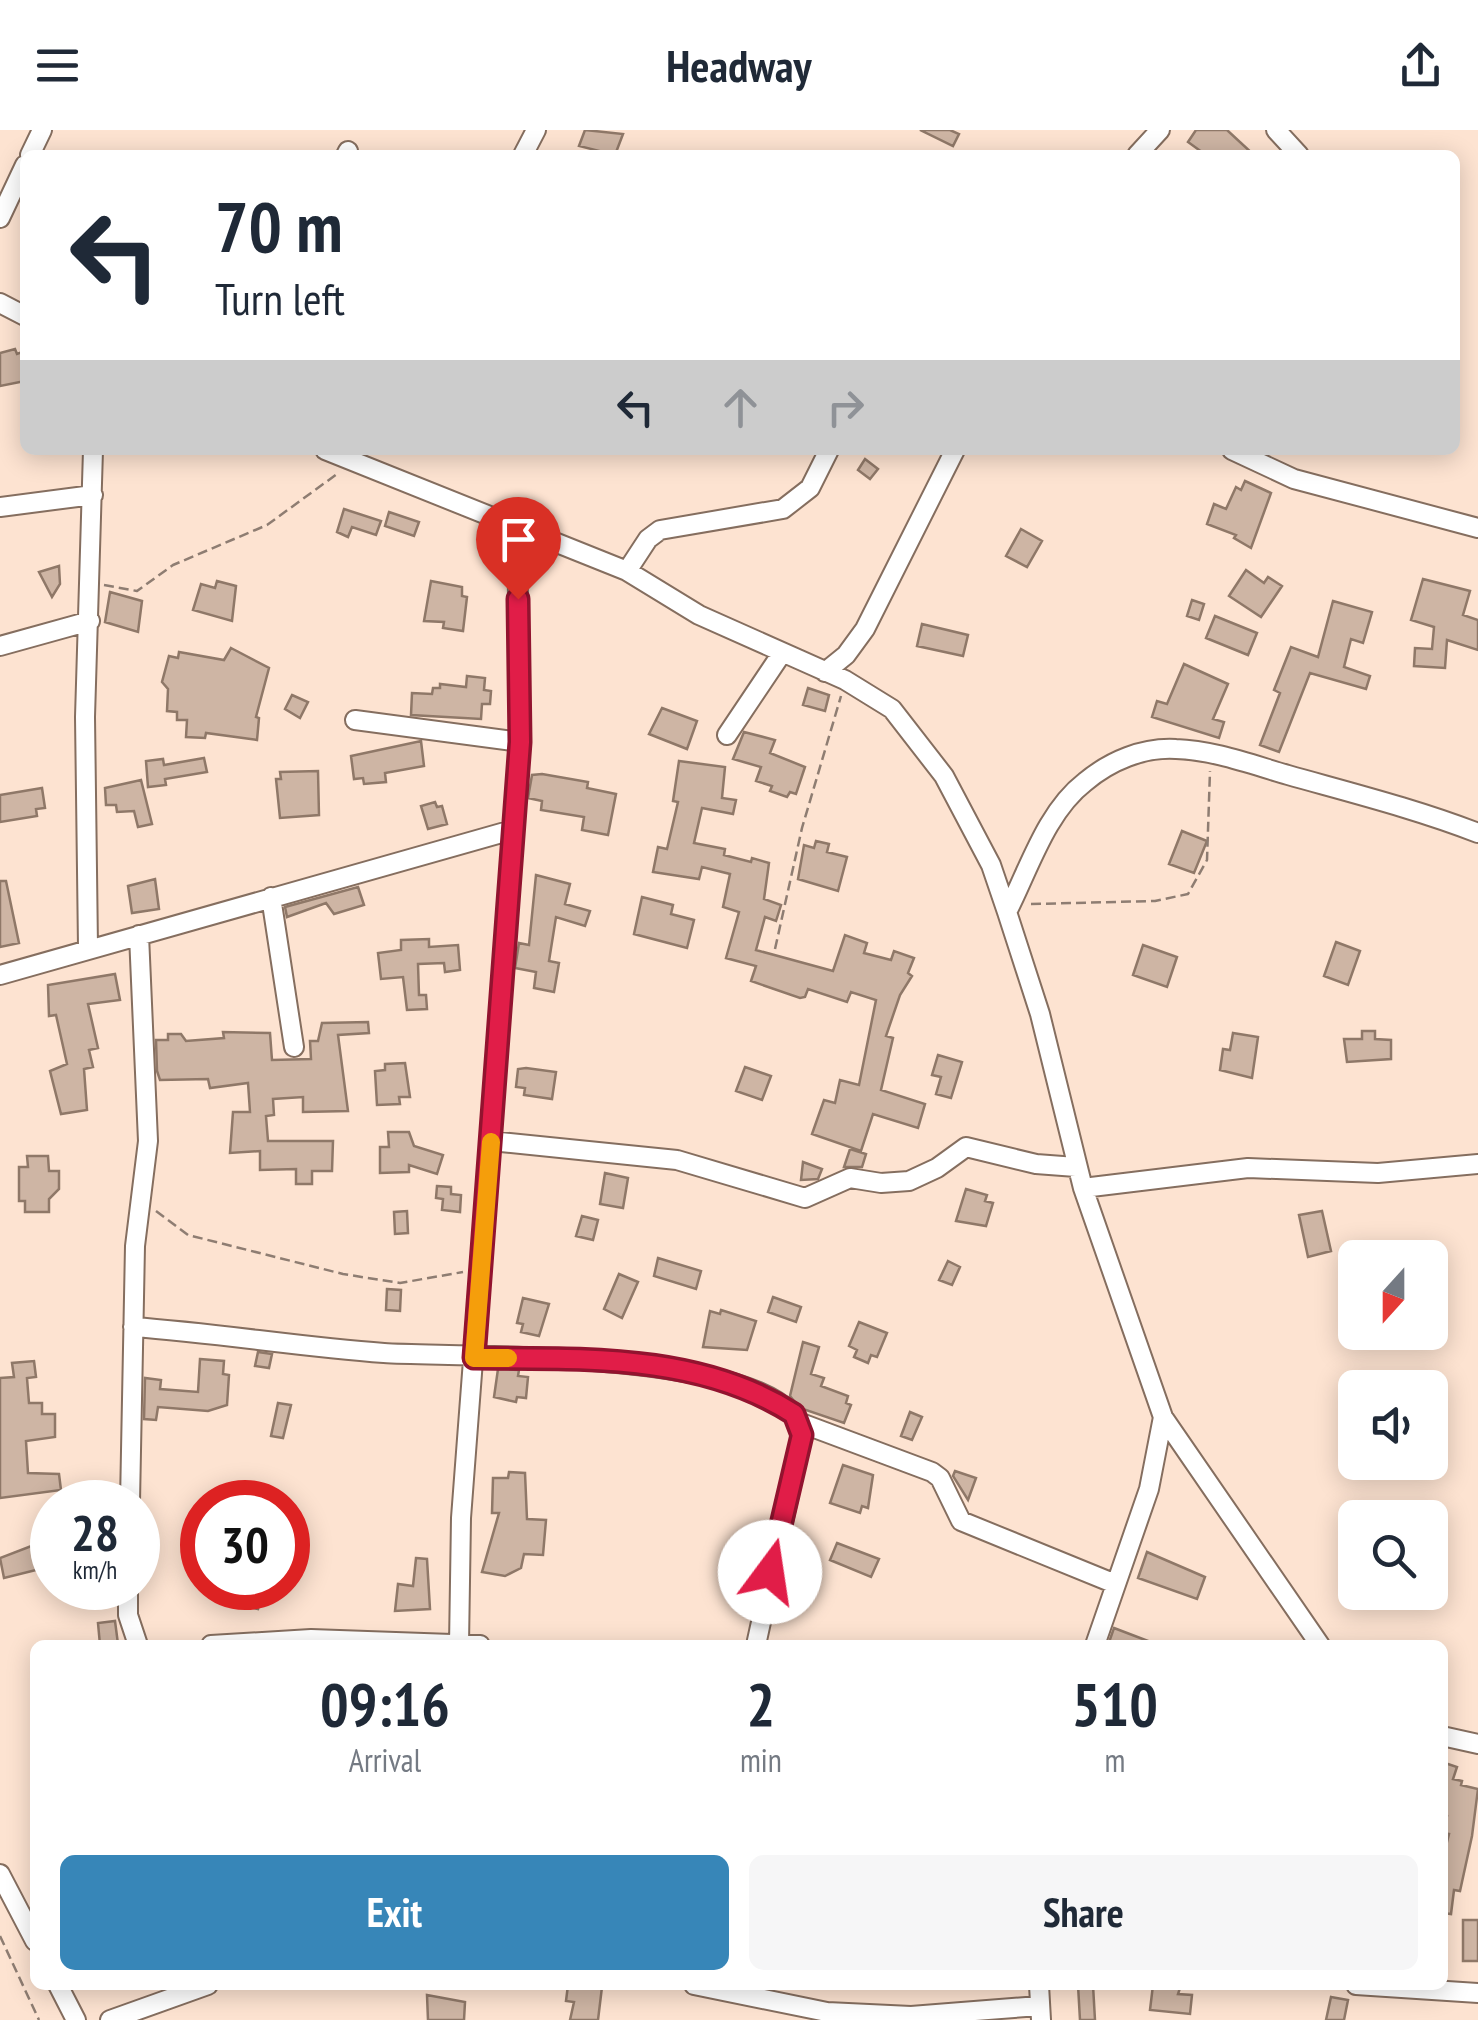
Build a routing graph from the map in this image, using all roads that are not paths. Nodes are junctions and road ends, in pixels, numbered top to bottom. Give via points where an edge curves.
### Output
1 (1160, 130) edge
2 (1276, 130) edge
3 (1142, 150) edge
4 (1294, 150) edge
5 (20, 176) edge
6 (0, 218) edge
7 (93, 455) edge
8 (826, 455) edge
9 (952, 455) edge
10 (1242, 455) edge
11 (366, 458) edge
12 (93, 494) junction
13 (0, 507) edge
14 (518, 526) junction
15 (1478, 528) edge
16 (627, 571) junction
17 (90, 621) junction
18 (0, 646) edge
19 (782, 653) junction
20 (824, 672) junction
21 (355, 720) dead end
22 (727, 735) dead end
23 (520, 742) junction
24 (512, 830) junction
25 (1478, 833) edge
26 (272, 897) junction
27 (1007, 912) junction
28 (139, 935) junction
29 (88, 947) junction
30 (0, 975) edge
31 (294, 1047) dead end
32 (491, 1141) junction
33 (1478, 1164) edge
34 (1076, 1167) junction
35 (1082, 1188) junction
36 (133, 1327) junction
37 (474, 1358) junction
38 (1163, 1417) junction
39 (801, 1423) junction
40 (130, 1480) edge
41 (1113, 1584) junction
42 (128, 1610) edge
43 (136, 1640) edge
44 (295, 1640) edge
45 (336, 1640) edge
46 (459, 1640) edge
47 (757, 1640) edge
48 (1096, 1640) edge
49 (1317, 1640) edge
50 (1448, 1737) edge
51 (1478, 1744) edge
52 (0, 1874) edge
53 (30, 1931) edge
54 (61, 1990) edge
55 (180, 1990) edge
56 (710, 1990) edge
57 (1432, 1990) edge
58 (1478, 1993) edge
59 (782, 2012) edge
60 (1040, 2013) edge
61 (76, 2020) edge
62 (110, 2020) edge

1 - 3 street
2 - 4 street
5 - 6 street
7 - 12 street
8 - 16 street via 798,500 783,509 660,530
9 - 20 street via 865,629
10 - 15 street via 1294,480
11 - 14 street
12 - 13 street
12 - 17 street
14 - 16 street
14 - 23 street
16 - 19 street via 699,615
17 - 18 street
17 - 29 street
19 - 20 street
19 - 22 street
20 - 27 street via 892,709 922,743 972,826
21 - 23 street
23 - 24 street
24 - 26 street
24 - 32 street
25 - 27 street via 1210,755 1152,750 1110,764 1082,784 1054,816
26 - 28 street
26 - 31 street
27 - 34 street via 1040,1014
28 - 29 street
28 - 36 street via 148,1142
29 - 30 street
32 - 34 street via 678,1160 804,1198 850,1178 910,1180 966,1147
32 - 37 street
33 - 35 street via 1378,1173 1248,1168
34 - 35 street
35 - 38 street
36 - 37 street
36 - 40 street
37 - 39 street via 656,1366 748,1391
37 - 46 street
38 - 41 street via 1150,1488
38 - 49 street
39 - 41 street via 932,1472 961,1520
39 - 47 street
41 - 48 street
42 - 43 street
44 - 45 street
50 - 51 street
52 - 53 street
54 - 61 street
55 - 62 street
56 - 59 street
57 - 58 street
59 - 60 street

